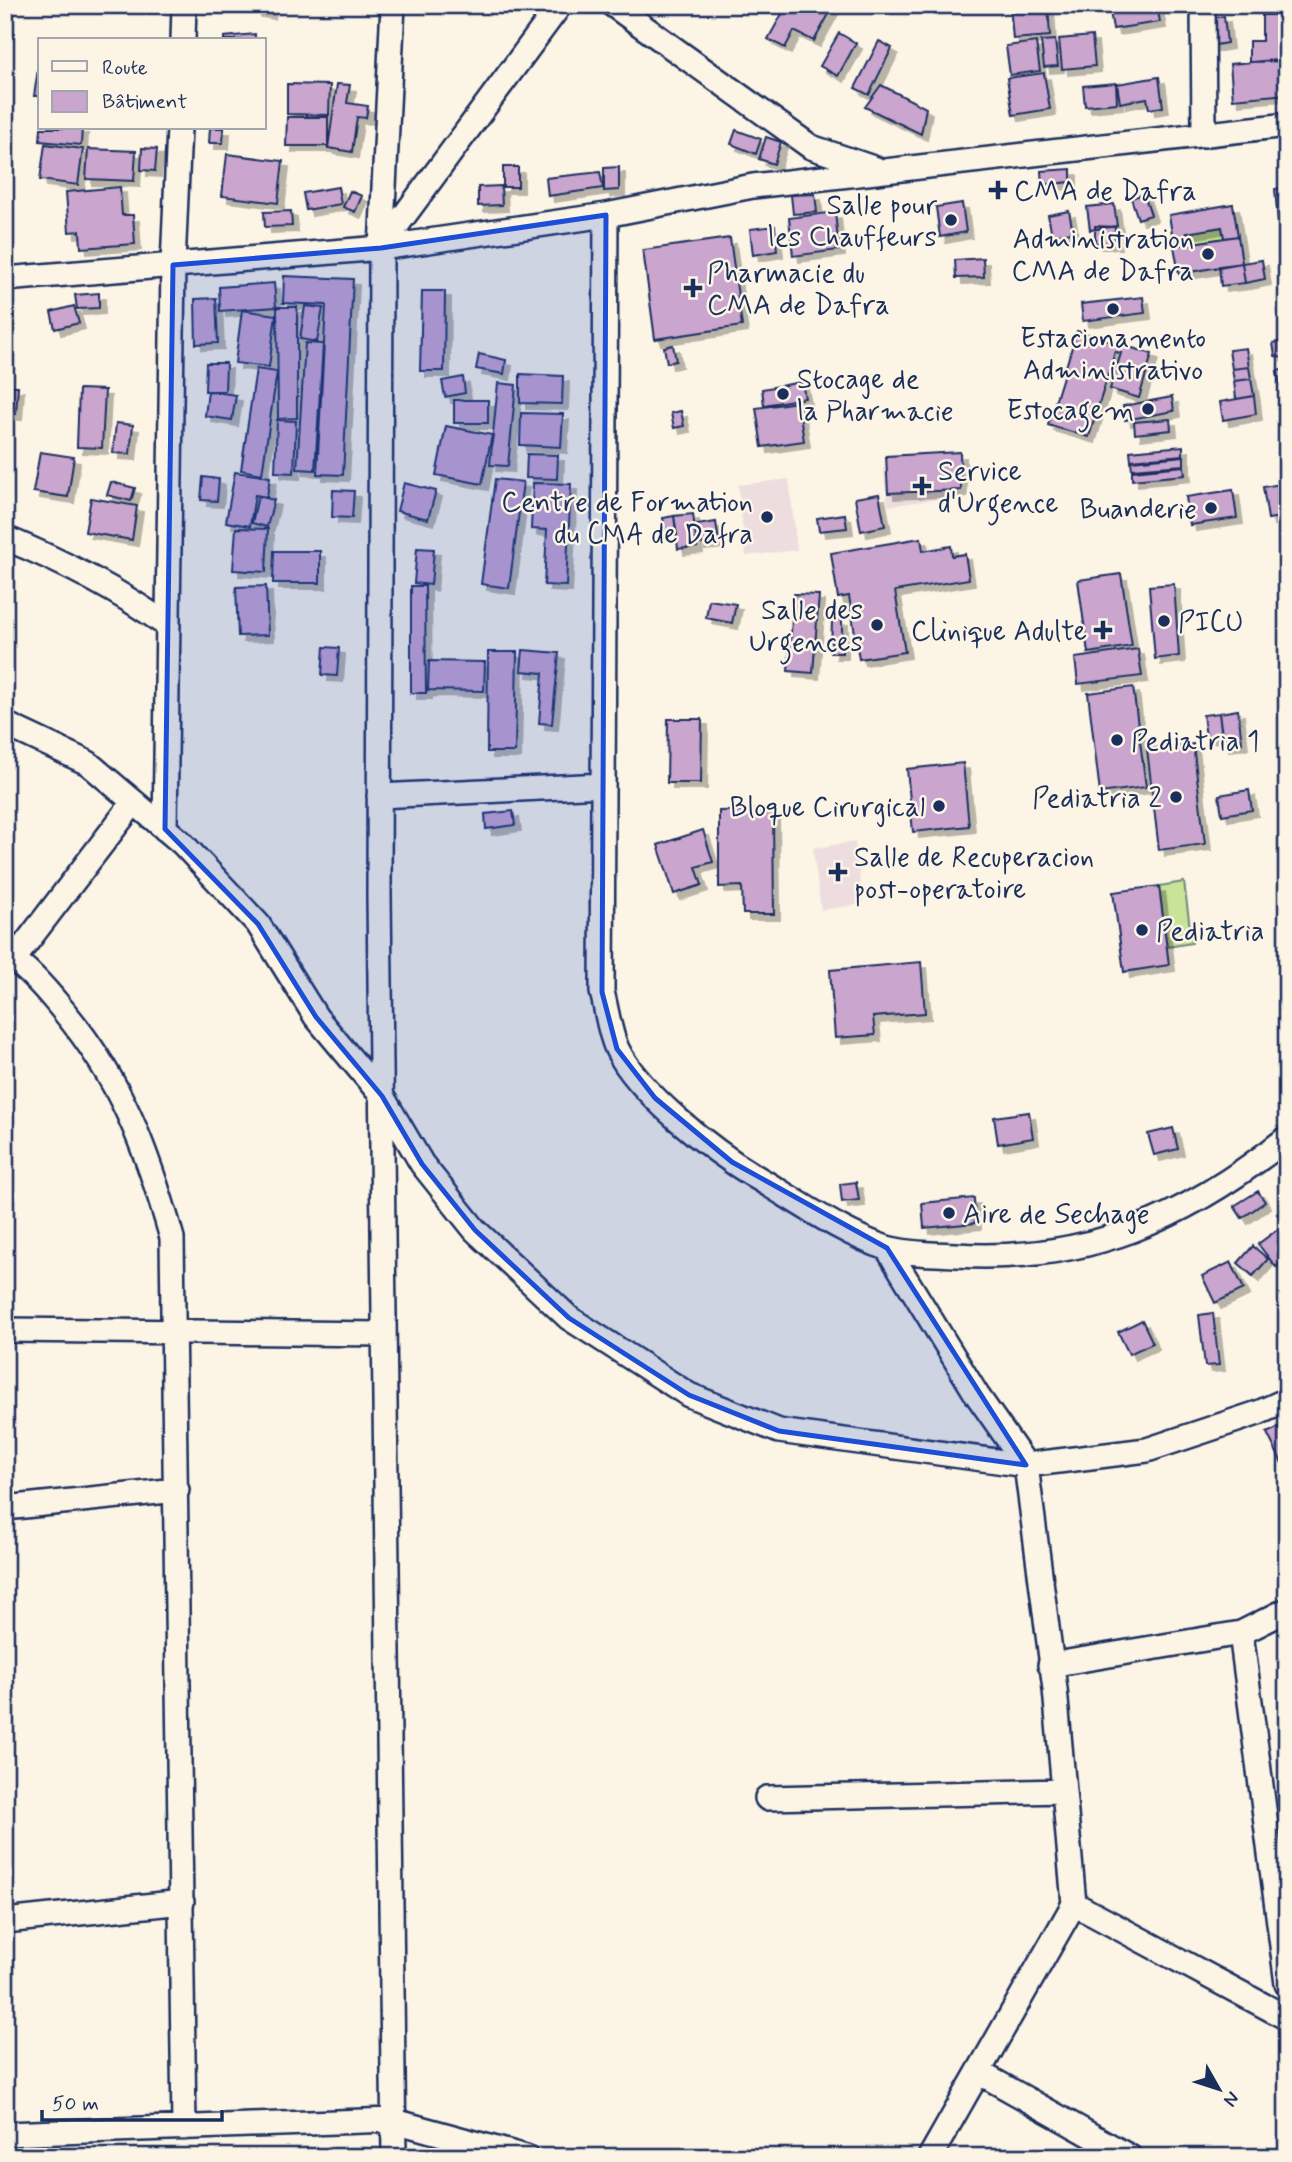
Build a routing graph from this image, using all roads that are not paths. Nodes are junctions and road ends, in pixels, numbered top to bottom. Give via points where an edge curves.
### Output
1 (184, 5) edge
2 (393, 5) edge
3 (560, 5) edge
4 (613, 5) edge
5 (1203, 5) edge
6 (183, 38) edge
7 (1287, 125) edge
8 (179, 130) edge
9 (1204, 135) junction
10 (882, 172) junction
11 (606, 215) junction
12 (381, 248) junction
13 (173, 265) junction
14 (5, 279) edge
15 (5, 538) edge
16 (168, 626) junction
17 (5, 724) edge
18 (603, 785) junction
19 (379, 796) junction
20 (134, 802) junction
21 (165, 829) junction
22 (10, 956) edge
23 (382, 1096) junction
24 (1287, 1138) edge
25 (887, 1248) junction
26 (5, 1331) edge
27 (175, 1334) junction
28 (384, 1334) junction
29 (1287, 1399) edge
30 (1026, 1465) junction
31 (177, 1489) junction
32 (5, 1508) edge
33 (1287, 1610) edge
34 (1241, 1633) junction
35 (1050, 1665) junction
36 (1064, 1791) junction
37 (767, 1798) dead end
38 (182, 1902) junction
39 (1074, 1905) junction
40 (5, 1921) edge
41 (1287, 1984) edge
42 (1287, 2018) edge
43 (980, 2073) junction
44 (391, 2120) junction
45 (184, 2127) junction
46 (5, 2134) edge
47 (394, 2157) edge
48 (526, 2157) edge
49 (930, 2157) edge
50 (1130, 2157) edge

1 - 6 street
2 - 12 street
3 - 12 street
4 - 10 street via 811,146
5 - 9 street
7 - 9 street
8 - 13 street
9 - 10 street
10 - 11 street via 753,186
11 - 12 street
11 - 18 street
12 - 13 street
12 - 19 street
13 - 14 street
13 - 16 street
15 - 16 street via 121,592
16 - 21 street
17 - 20 street via 88,763
18 - 19 street
18 - 25 street via 602,992 617,1049 655,1098 732,1163
19 - 23 street
20 - 21 street
20 - 22 street
21 - 23 street via 258,924 316,1017
22 - 27 street via 28,969 87,1039 119,1090 149,1158 173,1238
23 - 28 street
23 - 30 street via 422,1164 475,1230 569,1318 690,1395 779,1431
24 - 25 street via 1245,1171 1154,1223 1061,1252 980,1256
25 - 30 street via 977,1395
26 - 27 street
27 - 28 street
27 - 31 street
28 - 44 street
29 - 30 street via 1147,1450
30 - 35 street
31 - 32 street
31 - 38 street
33 - 34 street
34 - 35 street
34 - 41 street
35 - 36 street
36 - 37 street
36 - 39 street
38 - 40 street
38 - 45 street
39 - 42 street
39 - 43 street
43 - 49 street
43 - 50 street
44 - 45 street
44 - 47 street
44 - 48 street
45 - 46 street

